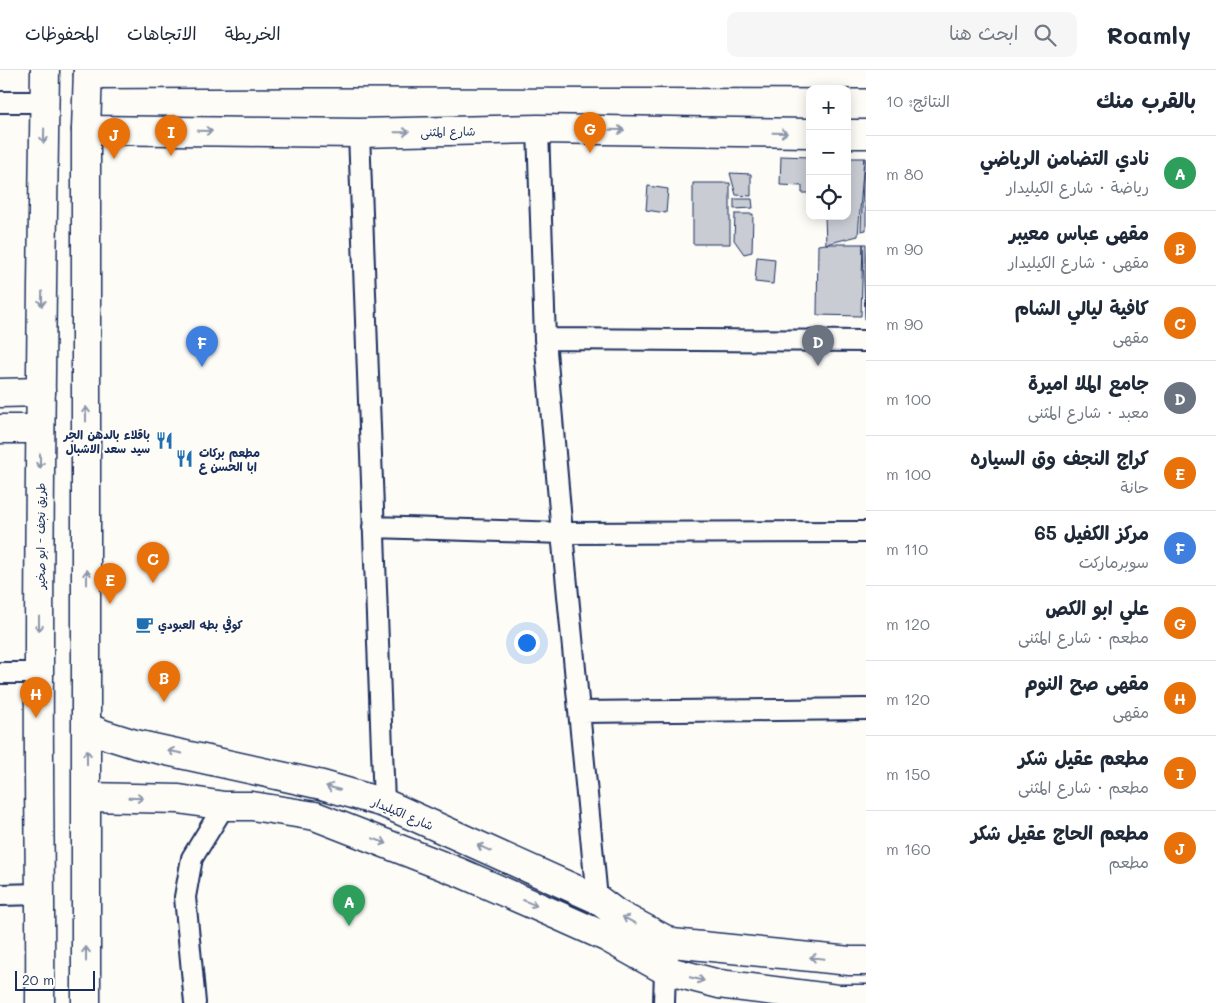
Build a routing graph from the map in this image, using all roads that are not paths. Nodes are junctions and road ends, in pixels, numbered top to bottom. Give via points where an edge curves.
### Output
1 (45, 70) edge
2 (88, 72) edge
3 (866, 74) edge
4 (0, 102) edge
5 (44, 102) junction
6 (538, 129) junction
7 (86, 130) junction
8 (359, 133) junction
9 (806, 133) edge
10 (851, 134) edge
11 (866, 134) edge
12 (545, 339) junction
13 (866, 341) edge
14 (41, 392) junction
15 (0, 393) edge
16 (40, 429) junction
17 (0, 430) edge
18 (373, 527) junction
19 (866, 532) edge
20 (562, 533) junction
21 (0, 673) edge
22 (39, 673) junction
23 (866, 709) edge
24 (580, 712) junction
25 (87, 727) junction
26 (87, 797) junction
27 (384, 803) junction
28 (224, 806) junction
29 (0, 894) edge
30 (40, 894) junction
31 (597, 899) junction
32 (672, 943) junction
33 (866, 961) edge
34 (665, 970) junction
35 (866, 1000) edge
36 (40, 1003) edge
37 (86, 1003) edge
38 (195, 1003) edge
39 (664, 1003) edge

1 - 5 main road, طريق نجف - ابو صخير
2 - 3 main road
2 - 7 main road
4 - 5 street
5 -> 14 main road, طريق نجف - ابو صخير
8 -> 6 main road, شارع المثنى
6 -> 9 main road, شارع المثنى
6 - 12 street
7 -> 8 main road, شارع المثنى
25 -> 7 main road
8 - 18 street
10 - 11 main road
12 - 13 street
12 - 20 street
14 - 15 main road
14 - 16 main road, طريق نجف - ابو صخير
16 - 17 main road
16 -> 22 main road, طريق نجف - ابو صخير
18 - 20 street
18 - 27 street
19 - 20 street
20 - 24 street
21 - 22 street
22 - 30 main road, طريق نجف - ابو صخير
23 - 24 street
24 - 31 street
26 -> 25 main road
27 -> 25 main road, شارع الكيليدار via 322,785 135,744
26 -> 28 main road via 179,799
37 -> 26 main road
31 -> 27 main road, شارع الكيليدار
28 -> 34 main road via 252,806 315,816 559,916
28 - 38 street via 192,858 186,897
29 - 30 street
30 - 36 main road, طريق نجف - ابو صخير
32 -> 31 main road, شارع الكيليدار via 617,914
33 -> 32 main road
32 - 34 street
34 -> 35 main road via 720,984
34 - 39 street

